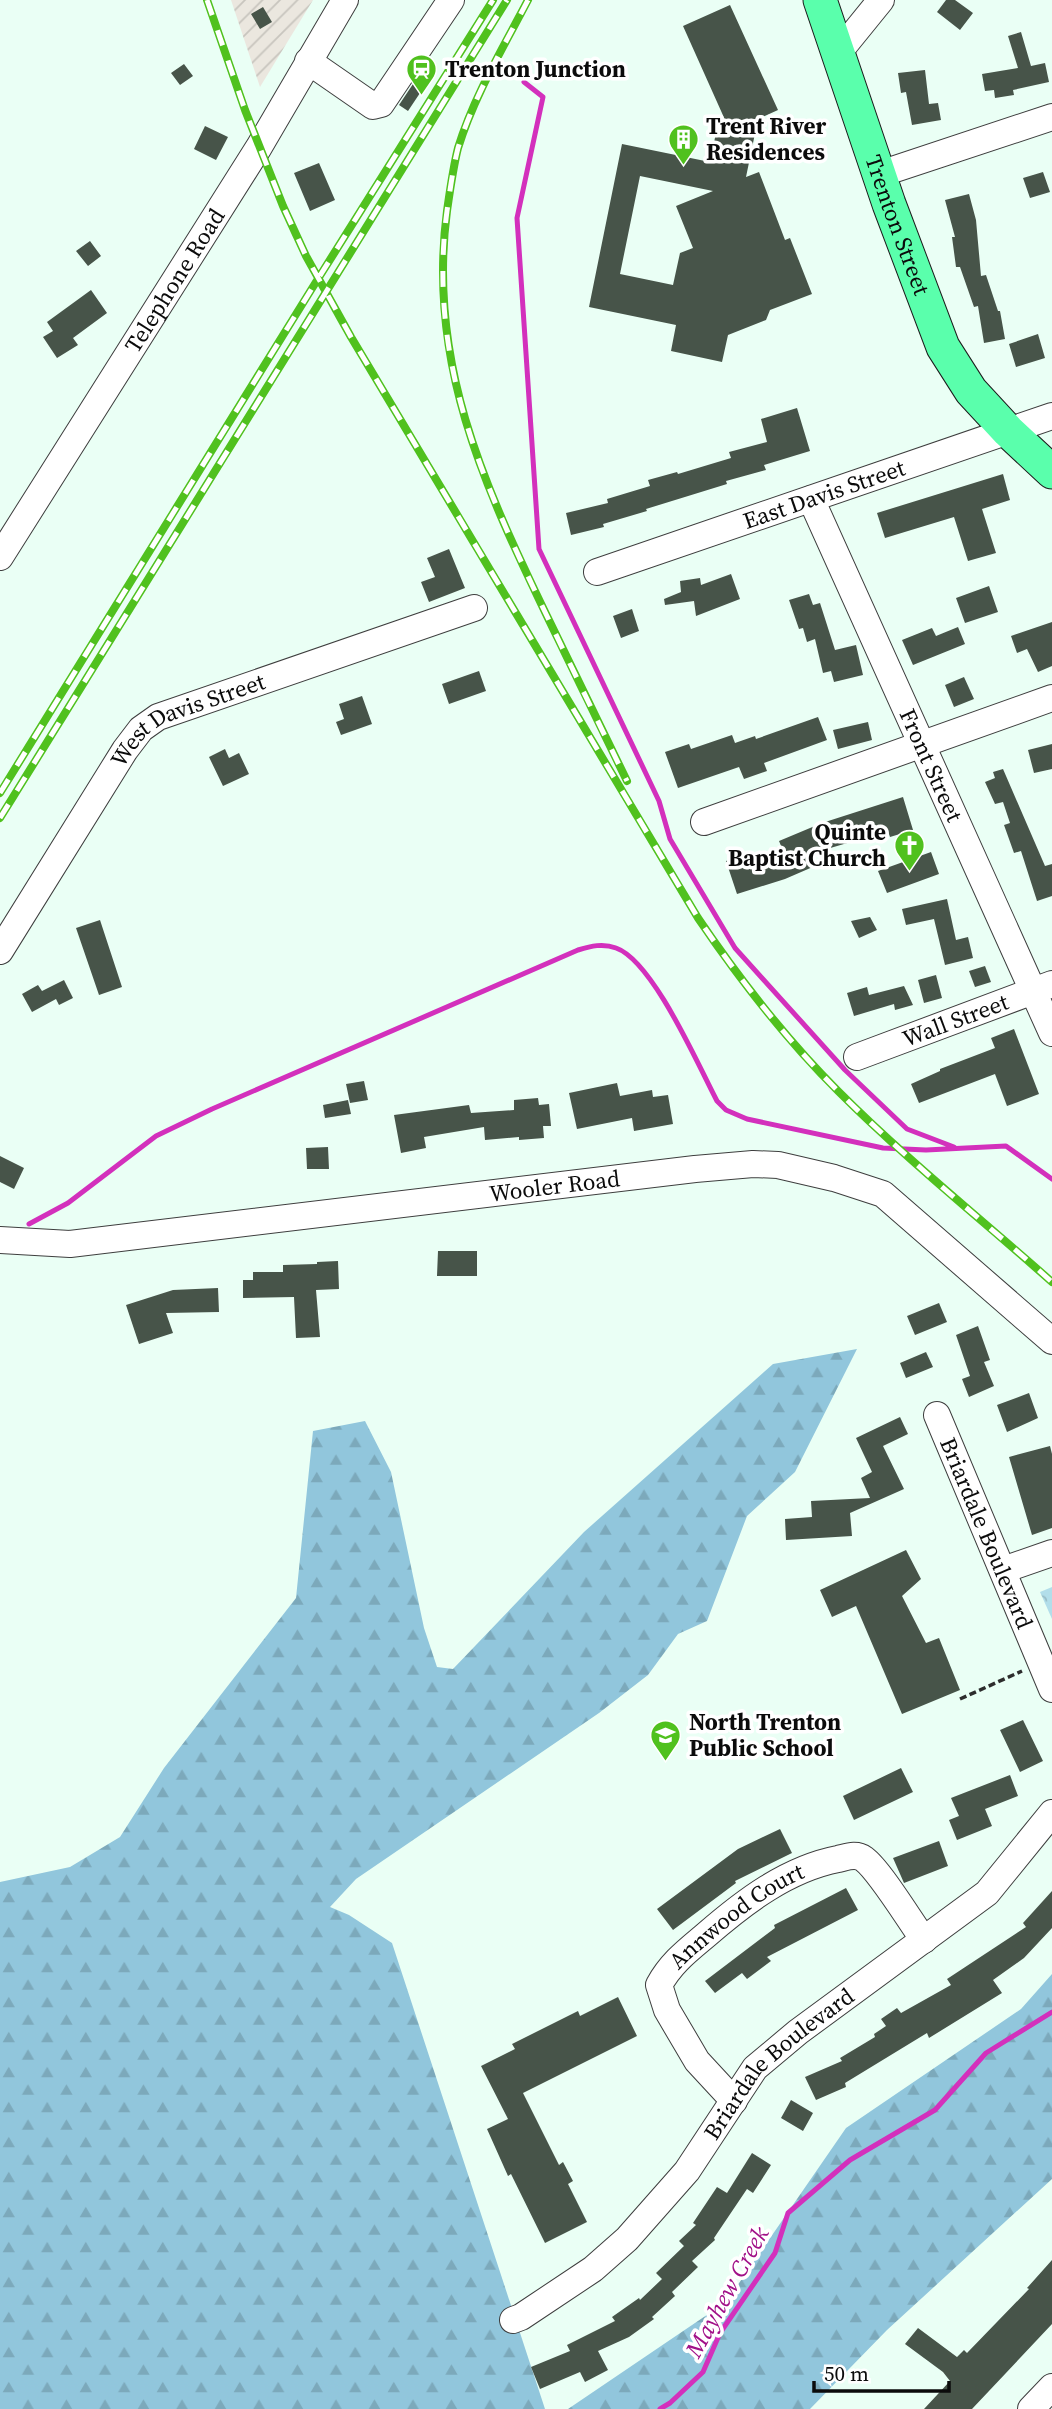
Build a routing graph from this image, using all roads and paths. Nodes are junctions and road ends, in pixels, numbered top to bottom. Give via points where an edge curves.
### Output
1 (345, 0) edge
2 (451, 0) edge
3 (820, 0) edge
4 (881, 0) edge
5 (838, 53) junction
6 (308, 61) junction
7 (1052, 117) edge
8 (880, 174) junction
9 (1052, 416) edge
10 (1008, 431) junction
11 (1052, 472) edge
12 (811, 499) junction
13 (0, 556) edge
14 (597, 572) dead end
15 (474, 608) dead end
16 (1052, 698) edge
17 (920, 745) junction
18 (704, 822) dead end
19 (0, 951) edge
20 (1042, 987) edge
21 (1052, 1033) edge
22 (858, 1057) dead end
23 (0, 1240) edge
24 (1052, 1341) edge
25 (937, 1415) dead end
26 (1052, 1553) edge
27 (1003, 1570) junction
28 (1019, 1671) dead end
29 (1052, 1689) edge
30 (960, 1699) dead end
31 (1052, 1813) edge
32 (924, 1940) junction
33 (734, 2101) junction
34 (513, 2320) dead end

1 - 6 street, Telephone Road
2 - 6 street via 381,104 363,101
3 - 5 main road, Trenton Street
4 - 5 street
5 - 8 main road, Trenton Street
6 - 13 street, Telephone Road
7 - 8 street
8 - 10 main road, Trenton Street via 943,347 971,391
9 - 10 street, East Davis Street
10 - 11 main road, Trenton Street
10 - 12 street, East Davis Street
12 - 14 street, East Davis Street
12 - 17 street, Front Street
15 - 19 street, West Davis Street via 158,717 125,750
16 - 17 street
17 - 18 street
17 - 20 street, Front Street
20 - 21 street, Front Street
20 - 22 street, Wall Street
23 - 24 street, Wooler Road via 70,1244 695,1168 778,1165 883,1194
25 - 27 street, Briardale Boulevard
26 - 27 street
27 - 29 street, Briardale Boulevard
28 - 30 path
31 - 32 street, Briardale Boulevard via 987,1893
32 - 33 street, Briardale Boulevard via 770,2055 755,2068
32 - 33 street, Annwood Court via 875,1871 863,1858 853,1856 811,1866 734,1910 676,1960 659,1985 667,2011 696,2061
33 - 34 street, Briardale Boulevard via 687,2171 627,2239 593,2269

